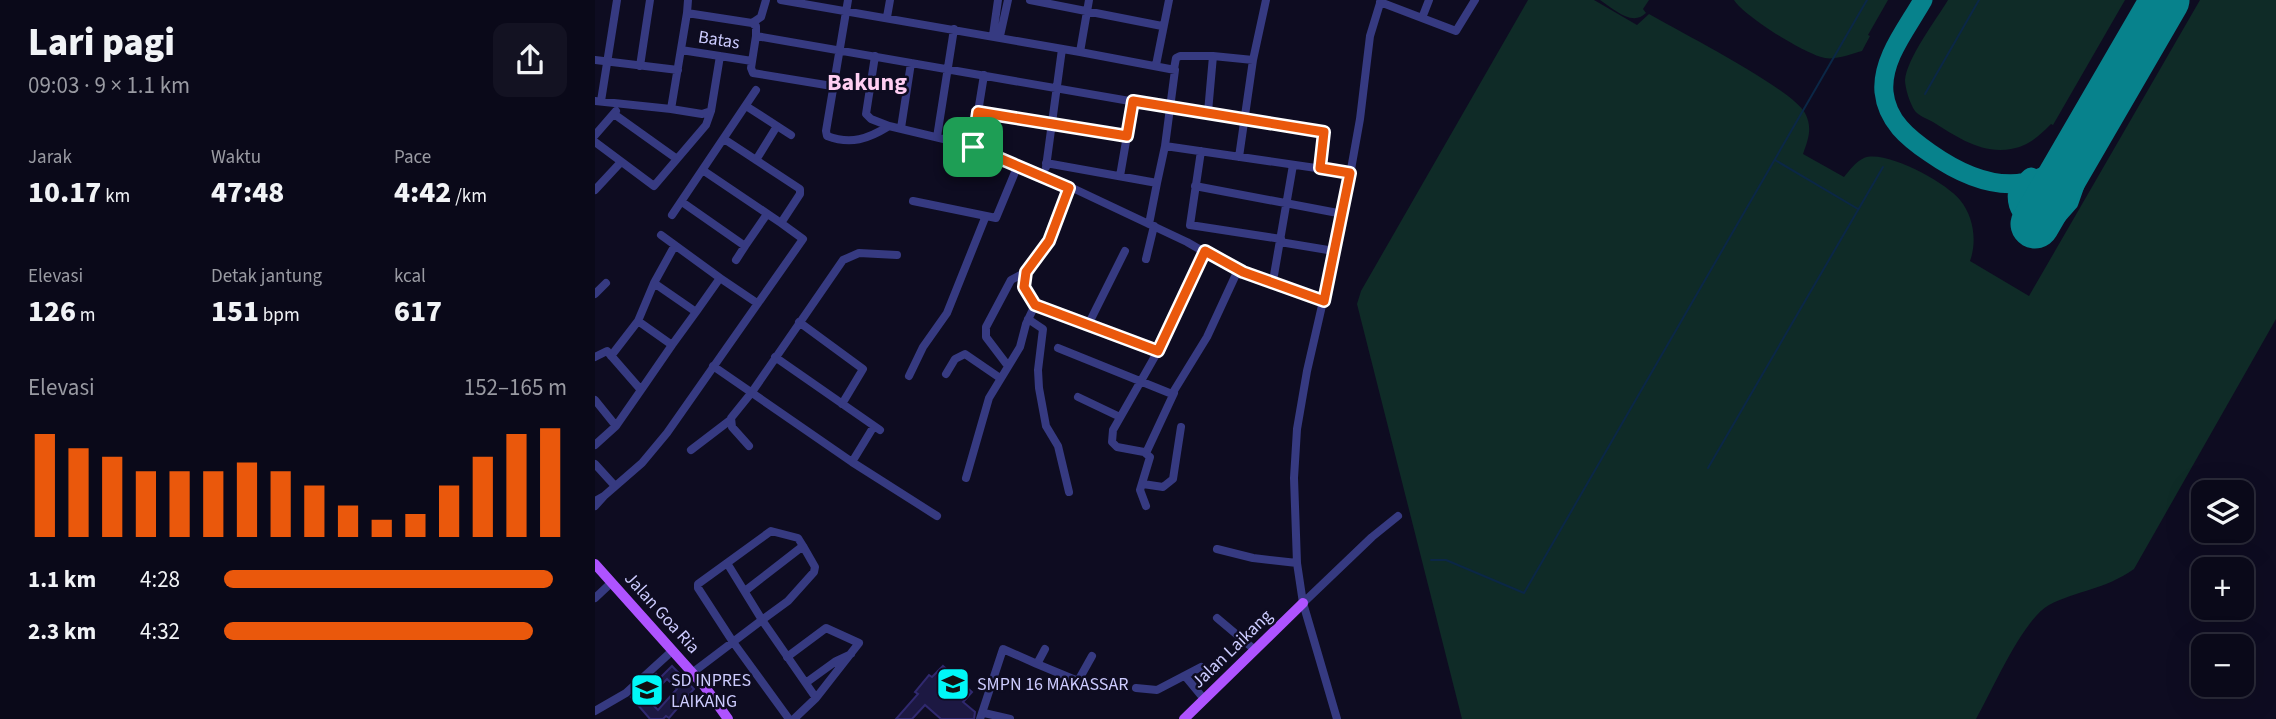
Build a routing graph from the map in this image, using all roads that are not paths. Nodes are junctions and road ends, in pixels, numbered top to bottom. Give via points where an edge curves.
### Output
1 (617, 0) edge
2 (650, 0) edge
3 (688, 0) edge
4 (766, 0) edge
5 (781, 0) edge
6 (848, 0) edge
7 (890, 0) edge
8 (997, 0) edge
9 (1008, 0) edge
10 (1030, 0) edge
11 (1089, 0) edge
12 (1169, 0) edge
13 (1266, 0) edge
14 (1429, 0) edge
15 (1474, 0) edge
16 (1381, 1) edge
17 (1048, 2) edge
18 (1087, 10) junction
19 (846, 11) junction
20 (687, 13) junction
21 (887, 17) junction
22 (1422, 18) junction
23 (752, 23) junction
24 (1162, 26) junction
25 (954, 29) junction
26 (756, 36) junction
27 (997, 36) junction
28 (839, 49) junction
29 (1062, 49) junction
30 (681, 50) junction
31 (1080, 52) junction
32 (720, 56) junction
33 (875, 56) junction
34 (1213, 56) junction
35 (595, 60) edge
36 (1253, 60) junction
37 (608, 61) junction
38 (752, 61) junction
39 (911, 63) junction
40 (1156, 65) junction
41 (641, 66) junction
42 (948, 69) junction
43 (1174, 69) junction
44 (678, 70) junction
45 (985, 75) junction
46 (832, 86) junction
47 (1055, 88) junction
48 (756, 90) dead end
49 (598, 101) edge
50 (1133, 101) junction
51 (622, 104) junction
52 (746, 106) junction
53 (1170, 108) junction
54 (671, 109) junction
55 (711, 111) junction
56 (978, 112) junction
57 (1208, 112) junction
58 (614, 114) junction
59 (1244, 118) junction
60 (1052, 124) junction
61 (889, 126) junction
62 (777, 127) junction
63 (901, 128) junction
64 (595, 135) edge
65 (791, 135) dead end
66 (1127, 136) junction
67 (937, 137) junction
68 (725, 139) junction
69 (595, 142) edge
70 (1165, 146) junction
71 (973, 147) junction
72 (1201, 151) junction
73 (1239, 157) junction
74 (677, 159) junction
75 (756, 160) junction
76 (621, 162) junction
77 (1046, 163) junction
78 (1018, 164) junction
79 (1293, 165) junction
80 (1320, 168) junction
81 (704, 171) junction
82 (1350, 173) junction
83 (1045, 175) junction
84 (1120, 176) junction
85 (1157, 183) junction
86 (1195, 186) junction
87 (1069, 188) junction
88 (595, 190) edge
89 (913, 201) dead end
90 (682, 202) junction
91 (1287, 203) junction
92 (767, 214) junction
93 (1343, 214) junction
94 (671, 215) dead end
95 (985, 218) junction
96 (781, 223) junction
97 (1151, 225) junction
98 (1189, 225) junction
99 (661, 236) dead end
100 (1281, 241) junction
101 (1187, 242) junction
102 (674, 245) junction
103 (745, 246) junction
104 (1125, 251) dead end
105 (1205, 251) junction
106 (1335, 251) junction
107 (897, 255) dead end
108 (1146, 259) dead end
109 (736, 260) dead end
110 (1238, 270) junction
111 (1026, 272) junction
112 (720, 278) junction
113 (1273, 281) junction
114 (606, 283) dead end
115 (654, 283) junction
116 (595, 294) edge
117 (1324, 301) junction
118 (757, 303) junction
119 (1035, 305) junction
120 (697, 312) junction
121 (1028, 319) junction
122 (638, 321) junction
123 (799, 322) junction
124 (1088, 324) junction
125 (672, 345) junction
126 (1058, 348) dead end
127 (1158, 351) junction
128 (611, 356) junction
129 (595, 357) edge
130 (775, 357) junction
131 (713, 366) junction
132 (1008, 366) junction
133 (946, 374) dead end
134 (909, 376) dead end
135 (1000, 378) junction
136 (1140, 381) junction
137 (641, 390) junction
138 (753, 392) junction
139 (1174, 393) junction
140 (1078, 397) dead end
141 (595, 400) edge
142 (842, 404) junction
143 (1120, 417) junction
144 (729, 421) junction
145 (616, 426) junction
146 (1181, 427) dead end
147 (595, 445) edge
148 (749, 446) dead end
149 (691, 450) dead end
150 (1146, 453) junction
151 (852, 462) junction
152 (595, 464) edge
153 (966, 478) dead end
154 (1143, 484) junction
155 (615, 486) junction
156 (1069, 492) dead end
157 (595, 503) edge
158 (1146, 506) dead end
159 (937, 516) dead end
160 (1398, 516) dead end
161 (803, 546) junction
162 (1217, 549) dead end
163 (727, 562) junction
164 (1297, 563) junction
165 (595, 564) edge
166 (611, 583) junction
167 (744, 591) junction
168 (595, 598) edge
169 (1303, 603) junction
170 (1217, 618) dead end
171 (762, 620) junction
172 (733, 642) junction
173 (1045, 649) dead end
174 (1255, 650) junction
175 (672, 651) junction
176 (852, 654) junction
177 (1093, 656) dead end
178 (787, 657) junction
179 (1037, 664) junction
180 (1201, 667) dead end
181 (692, 673) junction
182 (1185, 676) junction
183 (807, 682) junction
184 (1136, 688) dead end
185 (816, 698) junction
186 (1204, 699) junction
187 (595, 711) edge
188 (982, 716) edge
189 (729, 719) edge
190 (792, 719) edge
191 (1010, 719) edge
192 (1184, 719) edge
193 (1337, 719) edge

1 - 37 street
2 - 41 street
3 - 20 street
4 - 23 street via 761,17
5 - 19 street
6 - 19 street
7 - 21 street
8 - 27 street
9 - 27 street
10 - 17 street
11 - 18 street
12 - 24 street
13 - 36 street
14 - 22 street
15 - 22 street via 1456,31
16 - 22 street
16 - 82 street via 1368,44
17 - 18 street
18 - 24 street
18 - 31 street
19 - 21 street
19 - 28 street
20 - 23 street
20 - 30 street
21 - 25 street
23 - 26 street via 757,26
24 - 40 street
25 - 27 street
25 - 42 street
26 - 28 street
26 - 38 street
27 - 29 street
28 - 33 street
28 - 46 street
29 - 31 street
29 - 47 street
30 - 32 street, Batas
30 - 44 street
31 - 40 street
32 - 38 street, Batas
32 - 55 street
33 - 39 street
33 - 61 street via 866,114
34 - 36 street
34 - 43 street via 1178,56
34 - 57 street
35 - 37 street
36 - 59 street
37 - 41 street
37 - 49 street
38 - 46 street via 756,74
39 - 42 street
39 - 63 street
40 - 43 street
41 - 44 street
42 - 45 street
42 - 67 street
43 - 53 street
44 - 54 street
45 - 47 street
45 - 56 street
46 - 61 street via 827,136 853,142
47 - 50 street
47 - 60 street
48 - 52 street
49 - 51 street
50 - 53 street
50 - 66 street
51 - 54 street
51 - 58 street
52 - 62 street
52 - 68 street
53 - 57 street
53 - 70 street
54 - 55 street
55 - 74 street via 706,125
56 - 60 street
56 - 71 street
57 - 59 street
58 - 64 street
58 - 74 street
59 - 73 street
59 - 80 street via 1324,132
60 - 66 street
60 - 77 street
61 - 63 street
62 - 65 street
62 - 75 street
63 - 67 street
66 - 84 street
67 - 71 street
68 - 75 street
68 - 81 street
69 - 76 street
70 - 72 street
70 - 85 street
71 - 78 street
72 - 73 street
72 - 86 street
73 - 79 street
74 - 76 street via 654,186
75 - 96 street via 800,189
76 - 88 street
77 - 83 street
77 - 84 street
78 - 83 street
78 - 95 street via 997,218
79 - 80 street
79 - 91 street
80 - 82 street
81 - 90 street
81 - 92 street
82 - 93 street
83 - 87 street
84 - 85 street
85 - 97 street
86 - 91 street
86 - 98 street
87 - 97 street
87 - 111 street via 1049,241
89 - 95 street
90 - 94 street
90 - 103 street
91 - 93 street
91 - 100 street
92 - 96 street
92 - 103 street
93 - 106 street
95 - 134 street via 947,313
96 - 118 street via 803,239
97 - 101 street
97 - 108 street
98 - 100 street
98 - 101 street
99 - 102 street
100 - 106 street
100 - 113 street
101 - 105 street
102 - 112 street
102 - 115 street
103 - 109 street
104 - 124 street
105 - 110 street
105 - 127 street
106 - 117 street
107 - 123 street via 859,253 845,258
110 - 113 street
110 - 139 street
111 - 119 street via 1024,287
111 - 132 street via 1011,280 986,327 986,337
112 - 118 street
112 - 120 street
113 - 117 street
114 - 116 street
115 - 120 street
115 - 122 street
117 - 164 street via 1297,429 1293,496
118 - 131 street
119 - 121 street
119 - 124 street
120 - 125 street
121 - 132 street via 1020,347
121 - 156 street via 1043,329 1039,388 1046,426 1058,446
122 - 125 street
122 - 128 street
123 - 130 street
123 - 142 street via 863,369
124 - 127 street
125 - 137 street
126 - 136 street
127 - 136 street
128 - 129 street via 605,350
128 - 137 street
130 - 138 street
130 - 142 street
131 - 138 street
131 - 155 street via 653,451
132 - 135 street
133 - 135 street via 955,359 965,354
135 - 153 street via 989,398
136 - 139 street
136 - 143 street
137 - 145 street
138 - 144 street
138 - 151 street
139 - 150 street
140 - 143 street
141 - 145 street
142 - 151 street via 877,428
143 - 150 street via 1113,430 1114,445
144 - 148 street
144 - 149 street
145 - 147 street
146 - 154 street via 1173,479 1163,487
150 - 154 street via 1150,461
151 - 159 street
152 - 155 street
154 - 158 street via 1140,494
155 - 157 street
160 - 169 street
161 - 163 street via 796,536 773,530
161 - 167 street
161 - 171 street via 814,572 788,601
162 - 164 street
163 - 167 street
163 - 172 street via 697,585
164 - 169 street
165 - 166 main road, Jalan Goa Ria
166 - 168 street
166 - 175 main road, Jalan Goa Ria
167 - 171 street
169 - 174 main road, Jalan Laikang
169 - 193 street
170 - 174 street
171 - 172 street
171 - 178 street
172 - 181 street
172 - 190 street
173 - 179 street
174 - 186 main road, Jalan Laikang
175 - 181 main road, Jalan Goa Ria
175 - 187 street via 626,693
176 - 178 street via 859,646 857,640 825,628
176 - 183 street
176 - 185 street
177 - 179 street via 1078,681
178 - 183 street
179 - 188 street via 1003,649
180 - 182 street
181 - 189 main road, Jalan Goa Ria
182 - 184 street via 1157,690
182 - 186 street
183 - 185 street
185 - 190 street
186 - 192 main road, Jalan Laikang
188 - 191 street

